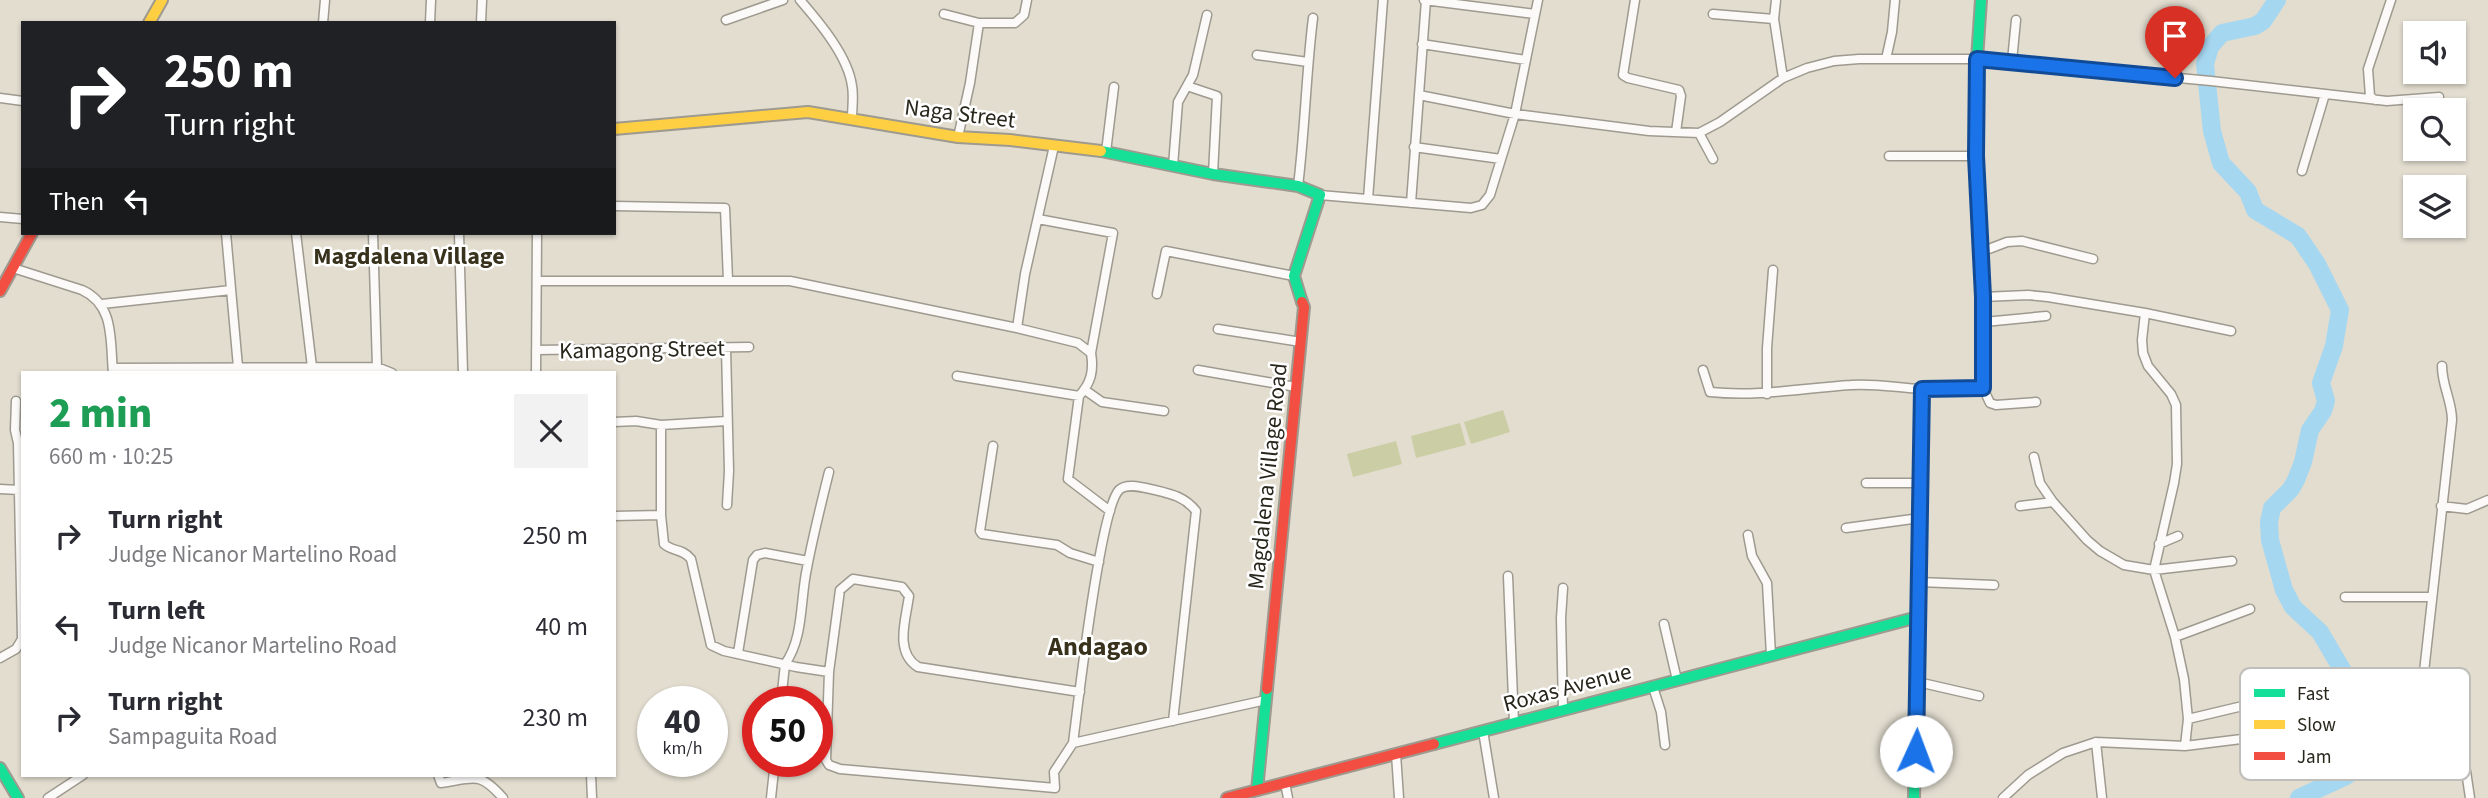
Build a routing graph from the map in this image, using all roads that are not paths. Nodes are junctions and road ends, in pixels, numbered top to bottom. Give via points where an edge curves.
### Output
1 (162, 0) edge
2 (324, 0) edge
3 (430, 0) edge
4 (482, 0) edge
5 (783, 0) edge
6 (800, 0) edge
7 (1027, 0) edge
8 (1384, 0) edge
9 (1425, 0) edge
10 (1538, 0) edge
11 (1635, 0) edge
12 (1776, 0) edge
13 (1895, 0) edge
14 (1981, 0) edge
15 (2391, 0) edge
16 (1453, 1) edge
17 (944, 14) dead end
18 (1535, 14) junction
19 (1713, 14) dead end
20 (1207, 15) dead end
21 (1312, 18) dead end
22 (1774, 19) junction
23 (726, 20) dead end
24 (2016, 20) dead end
25 (150, 21) edge
26 (323, 21) edge
27 (430, 21) edge
28 (481, 21) edge
29 (979, 23) junction
30 (1422, 44) junction
31 (1257, 55) dead end
32 (1886, 58) junction
33 (1977, 59) junction
34 (1526, 60) junction
35 (2012, 61) junction
36 (1308, 62) junction
37 (1783, 78) junction
38 (1186, 86) junction
39 (1114, 87) dead end
40 (2325, 94) junction
41 (1419, 95) junction
42 (0, 97) edge
43 (2439, 97) dead end
44 (2375, 100) junction
45 (21, 101) edge
46 (1515, 114) junction
47 (852, 119) junction
48 (616, 128) edge
49 (1676, 132) junction
50 (1699, 133) junction
51 (958, 137) junction
52 (1054, 146) junction
53 (1414, 147) junction
54 (1106, 152) junction
55 (1889, 156) dead end
56 (1976, 156) junction
57 (1501, 159) junction
58 (1713, 159) dead end
59 (1173, 166) junction
60 (2302, 171) dead end
61 (1213, 174) junction
62 (1298, 186) junction
63 (1320, 195) junction
64 (1368, 199) junction
65 (1410, 203) junction
66 (616, 206) edge
67 (0, 217) edge
68 (21, 219) edge
69 (1038, 219) junction
70 (31, 235) edge
71 (226, 235) edge
72 (296, 235) edge
73 (373, 235) edge
74 (459, 235) edge
75 (537, 235) edge
76 (1981, 252) junction
77 (2093, 259) dead end
78 (13, 268) junction
79 (1773, 270) dead end
80 (1294, 276) junction
81 (728, 280) junction
82 (537, 281) junction
83 (231, 290) junction
84 (0, 291) edge
85 (1157, 294) dead end
86 (1983, 297) junction
87 (102, 304) junction
88 (2145, 313) junction
89 (2046, 316) dead end
90 (1984, 322) junction
91 (1017, 328) junction
92 (1218, 329) dead end
93 (2231, 331) dead end
94 (1301, 342) junction
95 (749, 347) dead end
96 (726, 348) junction
97 (536, 350) junction
98 (1091, 353) junction
99 (2442, 366) dead end
100 (238, 367) junction
101 (313, 367) junction
102 (377, 367) junction
103 (113, 370) edge
104 (1198, 370) dead end
105 (1703, 370) dead end
106 (387, 371) edge
107 (463, 371) edge
108 (536, 371) edge
109 (957, 376) dead end
110 (1297, 387) junction
111 (1983, 388) junction
112 (1922, 389) junction
113 (1082, 393) junction
114 (1767, 394) junction
115 (16, 401) dead end
116 (2036, 402) dead end
117 (1164, 411) dead end
118 (727, 421) junction
119 (616, 422) edge
120 (661, 425) junction
121 (20, 443) edge
122 (993, 446) dead end
123 (2034, 457) dead end
124 (829, 472) dead end
125 (1866, 483) dead end
126 (1920, 483) junction
127 (0, 489) edge
128 (19, 490) junction
129 (2488, 500) edge
130 (2053, 502) junction
131 (727, 505) dead end
132 (2020, 506) dead end
133 (2441, 506) junction
134 (1110, 510) junction
135 (660, 515) junction
136 (616, 516) edge
137 (1920, 518) junction
138 (1846, 528) dead end
139 (1748, 535) dead end
140 (2178, 536) dead end
141 (2159, 544) junction
142 (808, 561) junction
143 (2232, 561) dead end
144 (1099, 562) junction
145 (2154, 570) junction
146 (1508, 576) dead end
147 (1919, 582) junction
148 (1994, 585) dead end
149 (1563, 588) dead end
150 (21, 589) edge
151 (2344, 597) dead end
152 (2432, 597) junction
153 (2250, 609) dead end
154 (1918, 617) junction
155 (1664, 624) dead end
156 (2175, 638) junction
157 (21, 641) edge
158 (738, 653) junction
159 (1771, 656) junction
160 (0, 658) edge
161 (785, 663) junction
162 (2424, 668) edge
163 (829, 673) junction
164 (1677, 680) junction
165 (1918, 682) junction
166 (783, 686) edge
167 (1653, 687) junction
168 (1080, 692) junction
169 (1979, 696) dead end
170 (1266, 700) junction
171 (2240, 707) edge
172 (1563, 710) junction
173 (2188, 719) junction
174 (1173, 721) junction
175 (1514, 723) junction
176 (1483, 731) junction
177 (2240, 740) edge
178 (2096, 742) junction
179 (1073, 743) junction
180 (1665, 745) dead end
181 (2185, 746) junction
182 (1396, 754) junction
183 (0, 768) edge
184 (80, 777) edge
185 (439, 777) edge
186 (475, 777) edge
187 (475, 777) edge
188 (591, 777) edge
189 (773, 777) edge
190 (2467, 780) edge
191 (1285, 783) junction
192 (1055, 788) junction
193 (1257, 790) junction
194 (18, 798) edge
195 (48, 798) edge
196 (503, 798) edge
197 (592, 798) edge
198 (771, 798) edge
199 (1060, 798) edge
200 (1229, 798) edge
201 (1288, 798) edge
202 (1399, 798) edge
203 (1494, 798) edge
204 (1914, 798) edge
205 (2003, 798) edge
206 (2102, 798) edge
207 (2470, 798) edge

1 - 25 street
2 - 26 street
3 - 27 street
4 - 28 street
5 - 23 street
6 - 47 street via 843,60 852,84
7 - 29 street via 1024,15 1015,23
8 - 64 street
9 - 16 street
9 - 30 street
10 - 18 street
11 - 49 street via 1623,75 1679,90
12 - 22 street
13 - 32 street
14 - 33 street
15 - 44 street via 2368,69
16 - 18 street
17 - 29 street
18 - 34 street
19 - 22 street
20 - 38 street
21 - 36 street
22 - 37 street
24 - 35 street
29 - 51 street
30 - 34 street
30 - 41 street
31 - 36 street
32 - 33 street
32 - 37 street via 1834,61
33 - 35 street
33 - 56 street
34 - 46 street
35 - 40 street
36 - 62 street
37 - 50 street
38 - 59 street via 1178,102
38 - 61 street via 1216,96
39 - 54 street
40 - 44 street
40 - 60 street
41 - 46 street
41 - 53 street
42 - 45 street
43 - 44 street
46 - 49 street
46 - 57 street
47 - 48 street, Naga Street via 808,112
47 - 51 street, Naga Street
49 - 50 street
50 - 58 street
51 - 52 street, Naga Street
52 - 54 street, Naga Street
52 - 69 street
53 - 57 street
53 - 65 street
54 - 59 street, Naga Street
55 - 56 street
56 - 76 street
57 - 65 street via 1490,195 1482,205
59 - 61 street, Naga Street
61 - 62 street, Naga Street
62 - 63 street
63 - 64 street
63 - 80 street
64 - 65 street
66 - 81 street via 725,208
67 - 68 street
69 - 91 street
69 - 98 street via 1113,233
70 - 78 street
71 - 83 street
72 - 101 street
73 - 102 street
74 - 107 street
75 - 82 street
76 - 77 street via 2022,241
76 - 86 street
78 - 84 street
78 - 87 street via 82,290
79 - 114 street
80 - 85 street via 1166,251
80 - 94 street, Magdalena Village Road via 1304,307
81 - 82 street
81 - 91 street via 790,281
82 - 97 street
83 - 87 street
83 - 100 street
86 - 88 street via 2028,295
86 - 90 street
87 - 103 street
88 - 93 street
88 - 141 street via 2143,354 2176,405 2177,464
89 - 90 street
90 - 111 street
91 - 98 street via 1079,343
92 - 94 street
94 - 110 street, Magdalena Village Road
95 - 96 street, Kamagong Street
96 - 97 street, Kamagong Street
96 - 118 street
97 - 108 street
98 - 113 street via 1094,368
99 - 133 street via 2452,420
100 - 101 street
100 - 103 street
101 - 102 street
102 - 106 street
104 - 110 street
105 - 114 street via 1710,392
109 - 113 street
110 - 170 street, Magdalena Village Road
111 - 112 street
111 - 116 street via 1990,403 1996,405
112 - 114 street via 1854,384
112 - 126 street
113 - 117 street via 1102,402
113 - 134 street via 1068,479
115 - 121 street via 15,430
118 - 120 street
118 - 131 street
119 - 120 street
120 - 135 street
121 - 128 street
122 - 144 street via 982,534 1057,545
123 - 130 street via 2040,483
124 - 142 street
125 - 126 street
126 - 137 street
127 - 128 street
128 - 150 street
129 - 133 street via 2467,509
130 - 132 street
130 - 145 street via 2100,551 2124,565
133 - 152 street
134 - 144 street
134 - 174 street via 1117,492 1135,486 1186,499 1196,511
135 - 136 street
135 - 158 street via 664,544 681,549 691,559 711,645
137 - 138 street
137 - 147 street
139 - 159 street via 1752,556 1767,583
140 - 141 street
141 - 145 street
142 - 158 street via 765,553 753,560
142 - 161 street via 793,653
143 - 145 street
144 - 168 street
145 - 156 street
146 - 175 street
147 - 148 street
147 - 154 street
149 - 172 street
151 - 152 street
152 - 162 street
153 - 156 street
154 - 159 street, Roxas Avenue
154 - 165 street
155 - 164 street
156 - 173 street
157 - 160 street
158 - 161 street
159 - 164 street, Roxas Avenue
161 - 163 street
161 - 166 street
163 - 168 street via 840,590 853,579 906,591 903,644 906,656 918,667
163 - 192 street via 825,754 829,765
164 - 167 street, Roxas Avenue
165 - 169 street
165 - 204 street
167 - 172 street, Roxas Avenue
167 - 180 street
168 - 179 street
170 - 174 street
170 - 193 street, Magdalena Village Road
171 - 173 street
172 - 175 street, Roxas Avenue
173 - 181 street
174 - 179 street
175 - 176 street, Roxas Avenue
176 - 182 street, Roxas Avenue
176 - 203 street
177 - 181 street
178 - 181 street
178 - 205 street via 2063,753
178 - 206 street
179 - 192 street via 1054,772
182 - 191 street, Roxas Avenue
182 - 202 street
183 - 194 street
184 - 195 street
185 - 186 street via 441,783
187 - 196 street via 484,779
188 - 197 street
189 - 198 street
190 - 207 street
191 - 193 street, Roxas Avenue
191 - 201 street
192 - 199 street
193 - 200 street, Roxas Avenue

